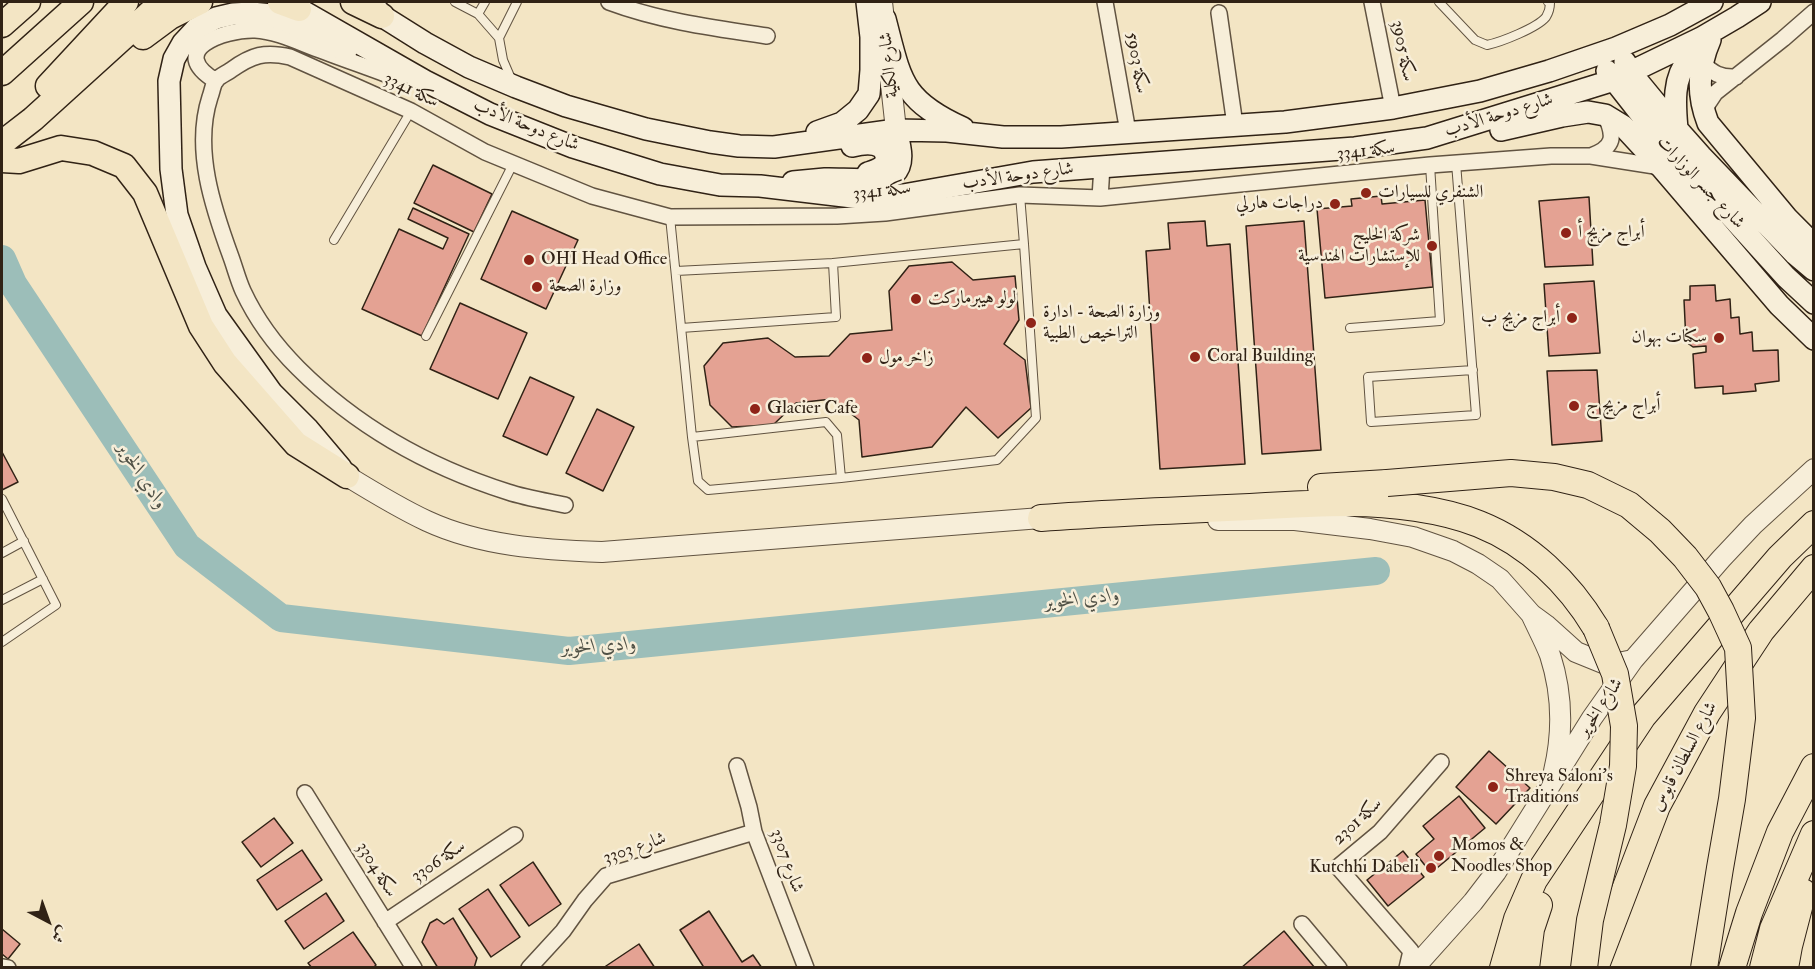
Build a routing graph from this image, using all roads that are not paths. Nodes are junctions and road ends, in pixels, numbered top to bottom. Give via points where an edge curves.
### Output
1 (28, 2) edge
2 (81, 2) edge
3 (119, 2) edge
4 (126, 2) edge
5 (162, 2) edge
6 (200, 2) edge
7 (353, 2) edge
8 (455, 2) edge
9 (484, 2) edge
10 (517, 2) edge
11 (609, 2) edge
12 (867, 2) edge
13 (1105, 2) edge
14 (1372, 2) edge
15 (1439, 2) edge
16 (1548, 2) edge
17 (1712, 2) edge
18 (1760, 2) edge
19 (289, 4) edge
20 (641, 7) edge
21 (380, 9) edge
22 (883, 10) edge
23 (1814, 12) edge
24 (1219, 13) dead end
25 (478, 14) junction
26 (1737, 17) junction
27 (2, 26) edge
28 (104, 26) junction
29 (767, 36) dead end
30 (499, 38) junction
31 (1710, 40) junction
32 (1616, 48) junction
33 (1596, 55) junction
34 (1702, 63) junction
35 (2, 73) edge
36 (1622, 76) junction
37 (1736, 77) junction
38 (399, 79) junction
39 (216, 81) junction
40 (425, 81) junction
41 (516, 87) junction
42 (1393, 108) junction
43 (411, 111) junction
44 (1703, 111) junction
45 (1605, 115) junction
46 (33, 119) junction
47 (1235, 125) junction
48 (1677, 129) junction
49 (896, 130) junction
50 (1128, 132) junction
51 (977, 135) junction
52 (2, 136) edge
53 (1427, 138) junction
54 (2, 143) edge
55 (774, 147) junction
56 (1592, 156) junction
57 (2, 160) edge
58 (514, 162) junction
59 (1456, 163) junction
60 (1430, 165) junction
61 (1102, 166) junction
62 (1661, 167) junction
63 (842, 178) junction
64 (760, 186) junction
65 (1020, 195) junction
66 (1100, 198) junction
67 (670, 217) junction
68 (334, 240) dead end
69 (1024, 244) junction
70 (1814, 244) edge
71 (833, 262) junction
72 (1814, 270) edge
73 (676, 272) junction
74 (1814, 303) edge
75 (681, 328) junction
76 (1350, 328) dead end
77 (426, 336) dead end
78 (1814, 339) edge
79 (1473, 370) junction
80 (692, 437) junction
81 (1814, 469) edge
82 (347, 476) junction
83 (841, 478) junction
84 (2, 499) edge
85 (565, 505) dead end
86 (1041, 518) junction
87 (1814, 524) edge
88 (24, 541) junction
89 (2, 553) edge
90 (1814, 568) edge
91 (43, 579) junction
92 (2, 600) edge
93 (1531, 614) junction
94 (2, 642) edge
95 (1633, 660) junction
96 (1441, 762) dead end
97 (737, 766) dead end
98 (1814, 767) edge
99 (1550, 785) junction
100 (305, 793) dead end
101 (754, 832) junction
102 (1814, 834) edge
103 (515, 835) dead end
104 (1558, 845) junction
105 (1814, 857) edge
106 (385, 922) junction
107 (1302, 924) dead end
108 (1531, 929) junction
109 (2, 967) edge
110 (8, 968) edge
111 (414, 968) edge
112 (529, 968) edge
113 (806, 968) edge
114 (1339, 968) edge
115 (1407, 968) edge
116 (1414, 968) edge
117 (1503, 968) edge
118 (1526, 968) edge
119 (1539, 968) edge
120 (1584, 968) edge
121 (1595, 968) edge
122 (1704, 968) edge
123 (1732, 968) edge
124 (1763, 968) edge
125 (1785, 968) edge

1 - 27 main road
2 - 35 main road
3 - 28 main road
4 - 28 main road
5 - 46 main road
6 - 46 main road via 170,17
7 - 21 main road
8 - 25 lane
9 - 25 lane
10 - 30 lane
11 - 20 street
12 - 55 main road via 871,70 868,94 858,110 842,123
13 - 50 street, سكة 5903
14 - 42 street, سكة 3905
15 - 16 lane via 1475,40 1486,45 1504,41 1544,19 1550,11
17 - 32 main road, شارع دوحة الأدب
18 - 26 main road, شارع دوحة الأدب
19 - 40 main road, شارع دوحة الأدب
20 - 29 street via 693,26
21 - 41 main road, شارع دوحة الأدب via 425,43
22 - 49 street, شارع الكلية
22 - 51 main road via 898,71 906,87 934,114
23 - 37 street
24 - 47 street
25 - 30 lane
26 - 31 main road
26 - 36 main road, شارع دوحة الأدب
28 - 52 main road
30 - 41 lane via 503,60
31 - 34 main road
31 - 48 main road via 1681,71 1674,103
32 - 33 main road, شارع دوحة الأدب
32 - 36 main road, شارع جسر الوزارات
33 - 36 main road, شارع جسر الوزارات
33 - 42 main road, شارع دوحة الأدب via 1480,91
34 - 37 street via 1723,77
34 - 44 main road
36 - 48 main road, شارع جسر الوزارات
36 - 53 main road, شارع دوحة الأدب
36 - 74 main road, شارع جسر الوزارات via 1658,136
37 - 44 street via 1715,93
38 - 39 street, سكة 3341 via 286,37 255,30 211,38 199,48 199,68
38 - 40 main road
38 - 82 main road via 291,23 272,15 251,13 216,18 197,28 174,59 169,81 171,169 177,215 216,315 272,393
39 - 43 street, سكة 3341 via 250,57 276,53 321,69
39 - 85 street via 207,105 204,139 218,223 243,291 280,349 298,369 373,431 412,453 509,493
40 - 64 main road, شارع دوحة الأدب via 490,114 595,154 660,174 720,185
41 - 55 main road, شارع دوحة الأدب via 646,129 739,146
42 - 47 main road, شارع دوحة الأدب
43 - 58 street, سكة 3341 via 486,152
43 - 68 lane
44 - 70 main road via 1730,150
45 - 53 main road via 1588,112 1479,135
45 - 56 street via 1612,130 1610,142 1603,152
45 - 62 main road via 1623,126
46 - 54 main road
47 - 50 main road, شارع دوحة الأدب
48 - 72 main road, شارع جسر الوزارات
49 - 51 main road, شارع دوحة الأدب
49 - 55 main road, شارع دوحة الأدب
49 - 63 main road via 901,155 893,175
50 - 51 main road, شارع دوحة الأدب via 1061,137
53 - 61 main road, شارع دوحة الأدب via 1355,148
55 - 63 main road via 805,151 871,144 885,152 884,165 878,170
56 - 59 street, سكة 3341
56 - 62 street, سكة 3341
57 - 82 main road via 19,161 61,148 93,153 124,166 145,193 201,326 225,363 296,444
58 - 67 street, سكة 3341 via 592,196
58 - 77 lane
59 - 60 street, سكة 3341
59 - 79 lane
60 - 66 street, سكة 3341
60 - 76 lane via 1440,321
61 - 64 main road, شارع دوحة الأدب via 1033,172 903,195 861,198
61 - 66 street
62 - 78 main road via 1779,305
63 - 64 main road
65 - 66 street, سكة 3341
65 - 67 street, سكة 3341 via 885,213
65 - 69 lane
67 - 73 lane
69 - 71 lane
69 - 83 lane via 1036,418 997,460
71 - 73 lane
71 - 75 lane via 836,317
73 - 75 lane
75 - 80 lane
79 - 79 lane via 1476,415 1371,422 1368,377
80 - 83 lane via 698,481 708,490
80 - 83 lane via 826,422 837,435
81 - 95 street, شارع الخوير via 1753,525
82 - 86 street via 428,522 472,537 544,550 602,552
84 - 88 lane
86 - 93 street via 1095,524 1295,520 1413,537 1478,564 1500,579
86 - 120 highway, bridge via 1350,503 1399,506 1479,524 1545,566 1584,608 1596,628 1615,674 1624,726 1623,766 1590,920
86 - 122 highway, bridge via 1151,500 1511,473 1588,485 1629,505 1660,531 1708,587 1737,648 1742,718
87 - 104 highway via 1780,557 1643,716
88 - 89 lane
88 - 91 lane
90 - 121 highway, شارع السلطان قابوس via 1761,631 1707,713 1657,806
91 - 92 lane
91 - 94 lane via 56,605
93 - 95 street via 1585,657 1608,665
93 - 99 street via 1550,655 1561,721
95 - 99 street, شارع الخوير
96 - 115 street, سكة 2301 via 1380,832 1338,867 1411,951
97 - 101 street, 3307 شارع
98 - 123 highway via 1780,832
99 - 116 street, شارع الخوير via 1496,872
100 - 106 street, سكة 3304
101 - 112 street, 3303 شارع via 606,876
101 - 113 street, 3307 شارع
102 - 124 highway via 1773,929
103 - 106 street, سكة 3306
104 - 108 highway
104 - 117 highway via 1534,880 1517,919
105 - 125 highway
106 - 111 street, سكة 3304
107 - 114 street
108 - 118 highway
108 - 119 highway
109 - 110 street

